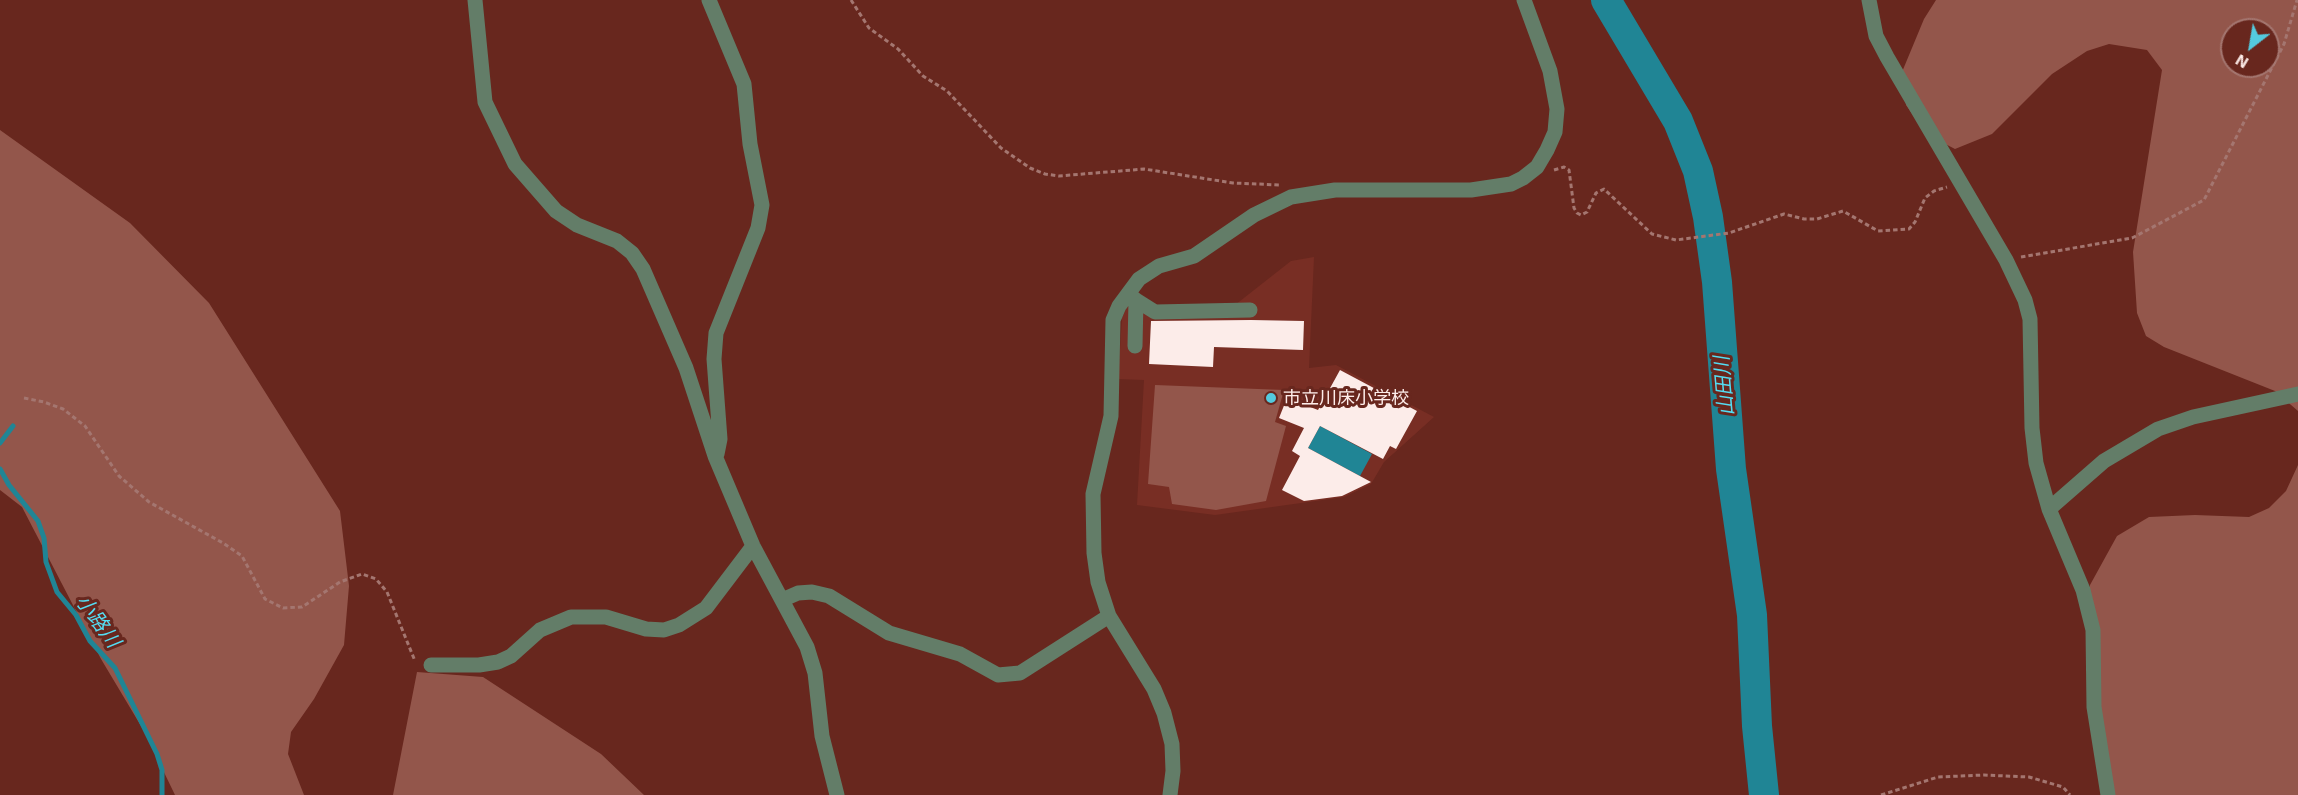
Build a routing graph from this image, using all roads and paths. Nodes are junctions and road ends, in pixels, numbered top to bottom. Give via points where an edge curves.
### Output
1 (475, 0) edge
2 (709, 0) edge
3 (851, 0) edge
4 (1524, 0) edge
5 (1869, 0) edge
6 (2297, 0) edge
7 (1537, 167) junction
8 (1960, 183) junction
9 (1291, 197) junction
10 (2006, 260) junction
11 (1132, 297) junction
12 (1250, 310) dead end
13 (1135, 346) dead end
14 (2298, 394) edge
15 (24, 398) dead end
16 (716, 456) junction
17 (2049, 509) junction
18 (753, 546) junction
19 (782, 600) junction
20 (1109, 616) junction
21 (431, 665) joint
22 (837, 795) edge
23 (1170, 795) edge
24 (1881, 795) edge
25 (2070, 795) edge
26 (2108, 795) edge

1 - 16 street via 486,102 494,125 515,164 556,211 577,225 616,241 644,269 686,368
2 - 16 street via 744,84 762,205 758,228 716,333 720,439
3 - 9 path via 869,28 898,49 923,76 947,91 1001,148 1030,168 1045,174 1144,169 1233,183 1275,183
4 - 7 street via 1550,71 1557,109 1555,132
5 - 8 street via 1876,36
6 - 10 path via 2284,44 2204,200 2132,238
7 - 8 path via 1547,172 1564,167 1569,170 1574,208 1581,215 1587,212 1596,193 1604,189 1652,234 1665,239 1721,235 1784,214 1817,219 1843,211 1878,231 1909,229 1925,198
7 - 9 street via 1517,181 1495,188 1335,190
8 - 10 street
9 - 11 street via 1254,215 1194,256 1160,266 1139,279
10 - 17 street via 2030,320 2032,428 2036,463
11 - 12 street via 1155,312
11 - 13 street
11 - 20 street via 1113,320 1111,416 1093,494 1094,553
14 - 17 street via 2158,429 2104,461
15 - 21 path via 63,409 85,426 118,476 149,502 242,556 265,598 283,608 302,607 340,582 362,574 376,579 387,592 416,663
16 - 18 street
17 - 26 street via 2083,590 2093,630 2094,707
18 - 19 street
18 - 21 street via 706,608 679,625 664,630 646,629 606,617 571,617 540,630 511,656 498,662
19 - 20 street via 798,593 829,596 889,633 960,654 998,675 1020,673
19 - 22 street via 807,647 815,673 822,736
20 - 23 street via 1154,689 1164,713 1173,744
24 - 25 path via 1938,777 1984,774 2029,777 2063,787

